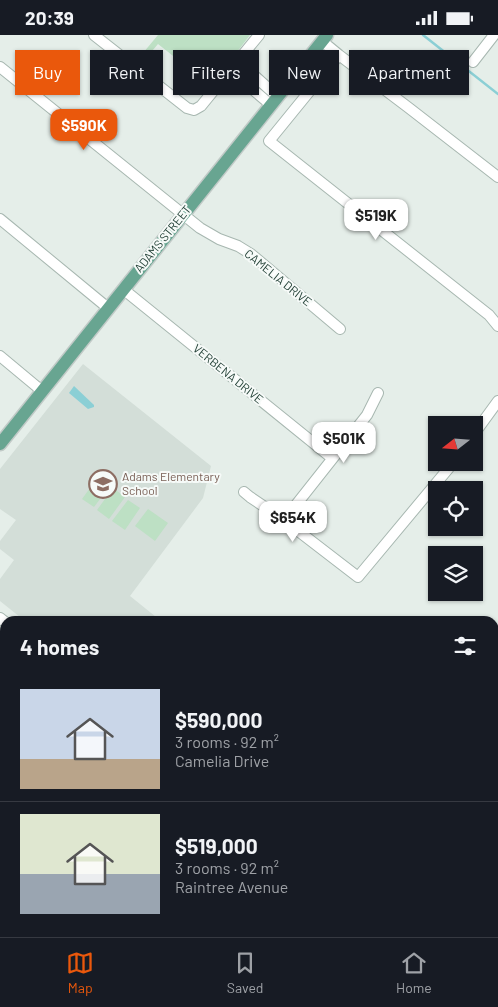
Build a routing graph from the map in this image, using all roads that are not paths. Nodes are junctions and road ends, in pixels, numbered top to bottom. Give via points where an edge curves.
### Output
1 (94, 35) edge
2 (259, 35) edge
3 (494, 35) edge
4 (324, 38) edge
5 (247, 50) edge
6 (335, 50) edge
7 (339, 55) edge
8 (473, 62) dead end
9 (0, 67) edge
10 (259, 84) edge
11 (259, 90) edge
12 (210, 95) edge
13 (306, 95) edge
14 (275, 101) junction
15 (498, 177) edge
16 (184, 215) junction
17 (0, 219) edge
18 (123, 289) junction
19 (108, 308) junction
20 (498, 326) edge
21 (340, 329) dead end
22 (0, 356) edge
23 (42, 391) junction
24 (378, 393) dead end
25 (498, 401) edge
26 (483, 422) edge
27 (0, 444) edge
28 (332, 458) junction
29 (446, 471) edge
30 (244, 492) dead end
31 (284, 520) junction

1 - 12 street via 187,108 194,110 200,107
2 - 5 street
3 - 8 street
4 - 6 street
4 - 14 main road, ADAMS STREET
7 - 15 street
9 - 16 street, CAMELIA DRIVE
10 - 14 street
11 - 14 street
13 - 20 street via 269,141 489,315
14 - 16 main road, ADAMS STREET
16 - 18 main road, ADAMS STREET
16 - 21 street, CAMELIA DRIVE via 200,228 251,254
17 - 19 street
18 - 19 main road, ADAMS STREET
18 - 28 street, VERBENA DRIVE
19 - 23 main road, ADAMS STREET
22 - 23 street
23 - 27 main road, ADAMS STREET
24 - 28 street via 367,415
25 - 26 street
28 - 31 street
29 - 31 street via 358,577
30 - 31 street

